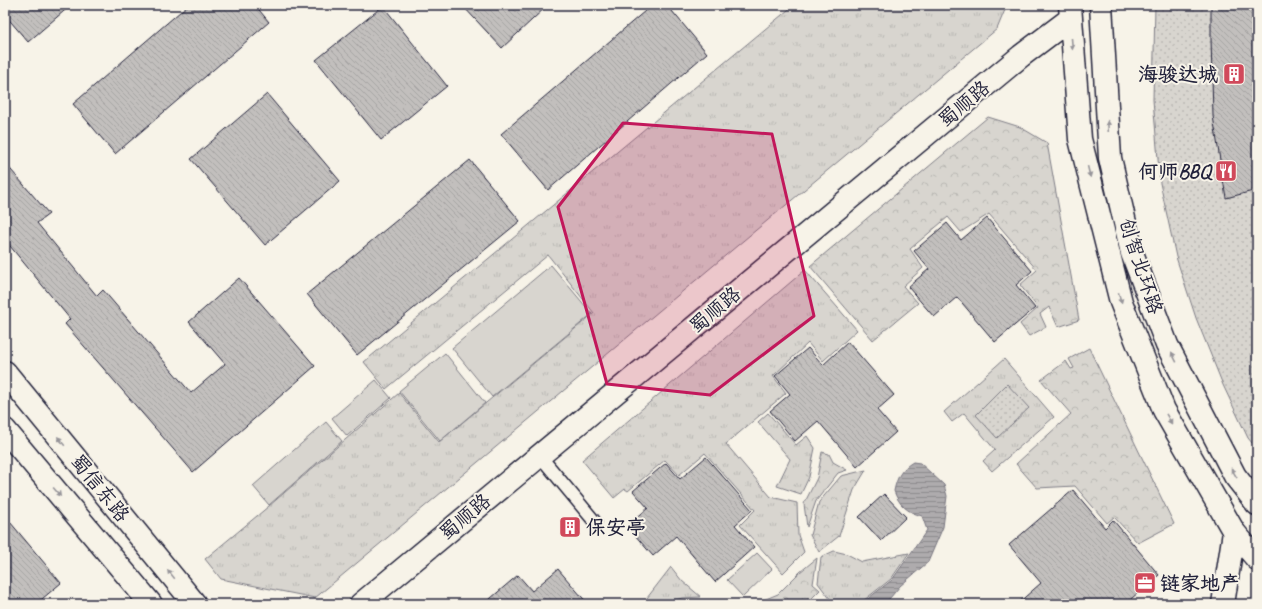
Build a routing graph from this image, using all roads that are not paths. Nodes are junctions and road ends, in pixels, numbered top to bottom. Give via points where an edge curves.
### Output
1 (1101, 5) edge
2 (1070, 12) edge
3 (5, 372) edge
4 (5, 430) edge
5 (540, 456) junction
6 (1257, 504) edge
7 (595, 522) dead end
8 (1234, 532) junction
9 (1257, 559) edge
10 (151, 604) edge
11 (195, 604) edge
12 (361, 604) edge
13 (1224, 604) edge

6 -> 1 main road, 创智北环路 via 1236,476 1167,345 1132,253 1110,158
2 - 5 main road, 蜀顺路 via 1015,61
2 -> 8 main road via 1080,140 1121,302 1164,410
11 -> 3 main road, 蜀信东路
4 -> 10 main road, 蜀信东路
5 - 7 lane
5 - 12 main road, 蜀顺路
8 - 9 main road
8 - 13 main road

